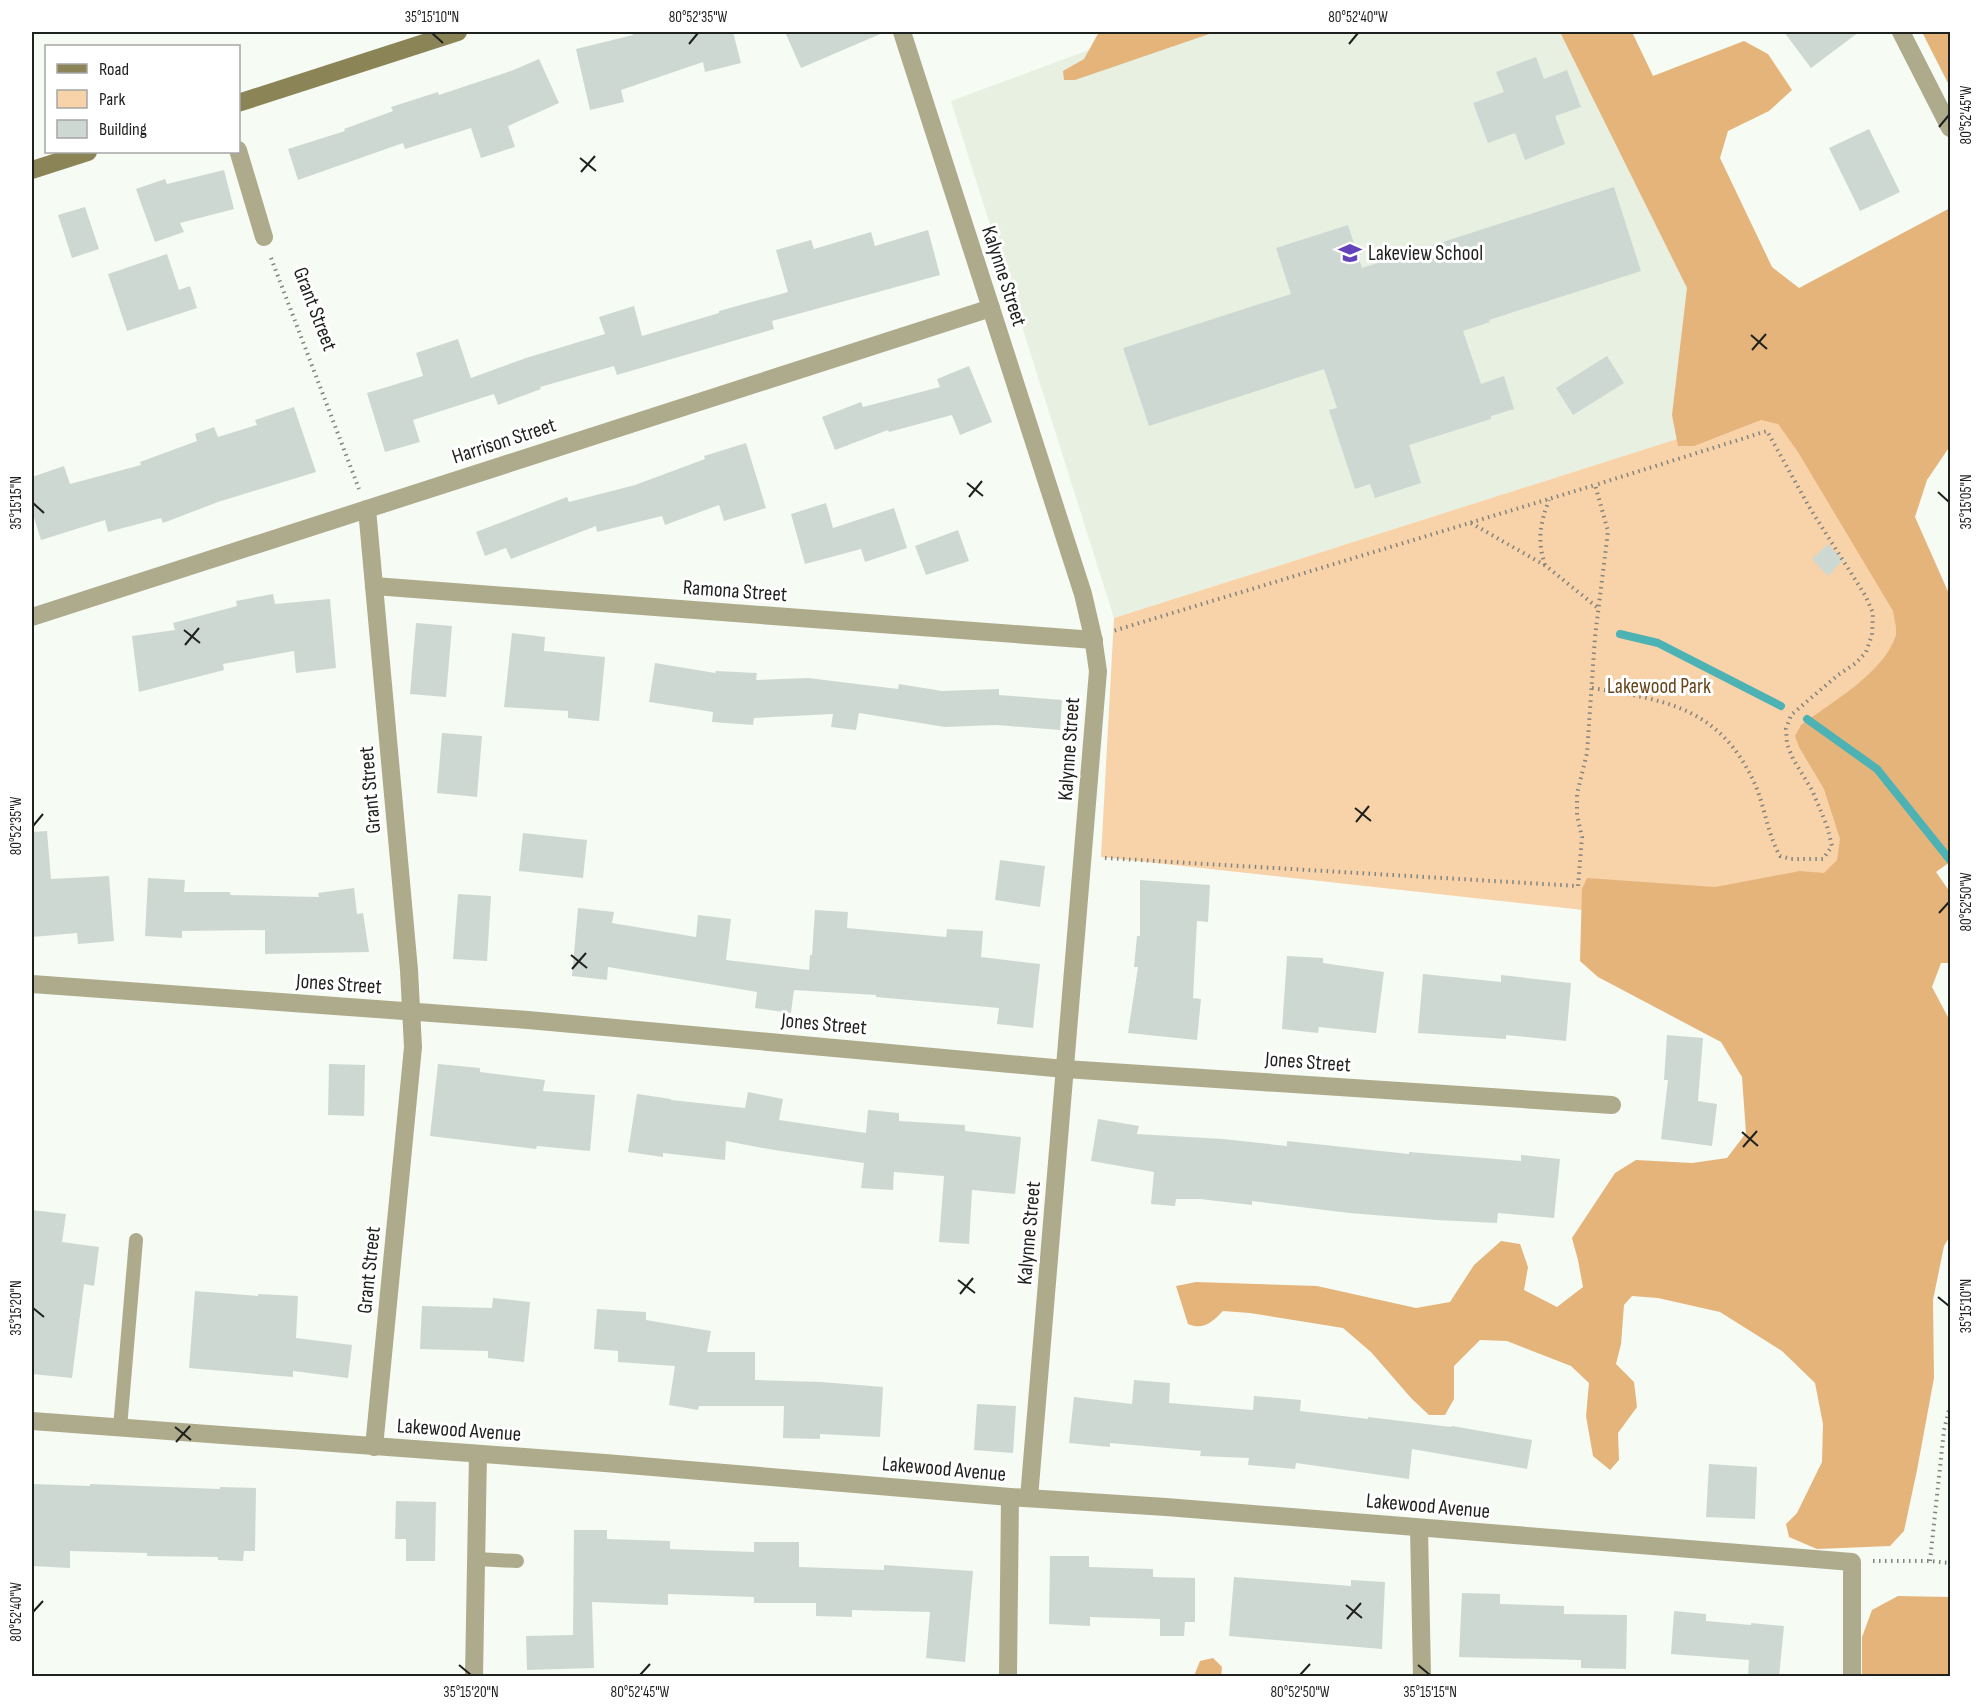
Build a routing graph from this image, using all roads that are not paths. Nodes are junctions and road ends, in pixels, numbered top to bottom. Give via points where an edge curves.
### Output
1 (458, 32) edge
2 (902, 32) edge
3 (1901, 32) edge
4 (240, 102) edge
5 (1950, 128) edge
6 (85, 153) edge
7 (239, 153) edge
8 (32, 170) edge
9 (264, 237) road end
10 (991, 308) junction
11 (367, 509) junction
12 (374, 586) junction
13 (32, 617) edge
14 (1093, 639) junction
15 (32, 984) edge
16 (412, 1012) junction
17 (1065, 1069) junction
18 (1612, 1105) dead end
19 (136, 1240) dead end
20 (32, 1421) edge
21 (120, 1428) junction
22 (374, 1447) junction
23 (478, 1454) junction
24 (1010, 1497) junction
25 (1029, 1498) junction
26 (1419, 1528) junction
27 (476, 1559) junction
28 (516, 1561) dead end
29 (474, 1677) edge
30 (1008, 1677) edge
31 (1422, 1677) edge
32 (1852, 1677) edge

1 - 4 street
2 - 10 street, Kalynne Street
3 - 5 street
6 - 8 street
7 - 9 street
10 - 11 street, Harrison Street
10 - 14 street, Kalynne Street via 1083,594
11 - 12 street, Grant Street
11 - 13 street, Harrison Street
12 - 14 street, Ramona Street
12 - 16 street, Grant Street
14 - 17 street, Kalynne Street via 1098,671
15 - 16 street, Jones Street
16 - 17 street, Jones Street
16 - 22 street, Grant Street via 413,1047
17 - 18 street, Jones Street
17 - 25 street, Kalynne Street
19 - 21 lane
20 - 21 street, Lakewood Avenue
21 - 22 street, Lakewood Avenue
22 - 23 street, Lakewood Avenue
23 - 24 street, Lakewood Avenue
23 - 27 street
24 - 25 street, Lakewood Avenue
24 - 30 street
25 - 26 street, Lakewood Avenue
26 - 31 street
26 - 32 street, Lakewood Avenue via 1852,1562
27 - 28 lane
27 - 29 street

